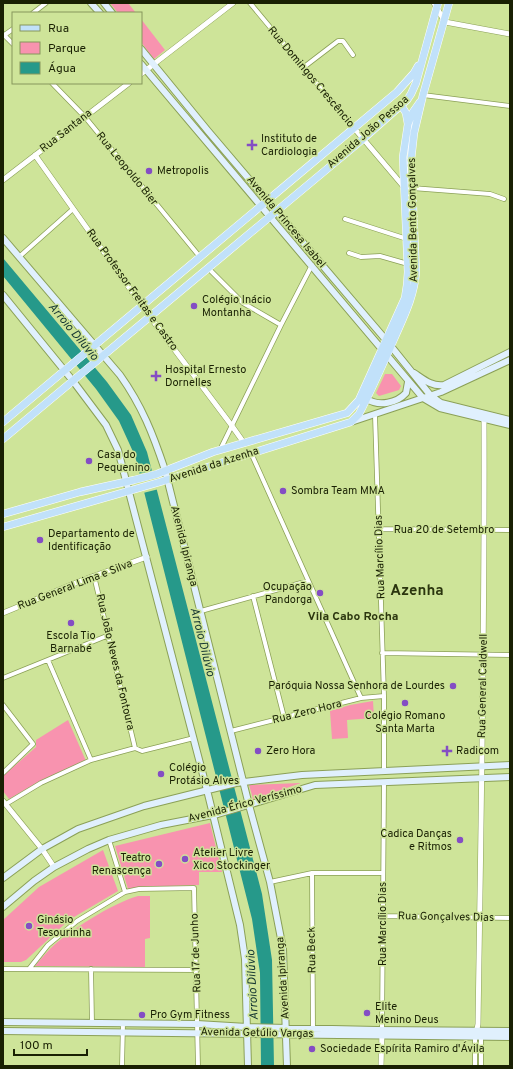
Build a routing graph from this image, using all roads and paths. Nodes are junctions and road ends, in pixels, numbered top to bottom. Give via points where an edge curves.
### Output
1 (46, 3) edge
2 (91, 3) edge
3 (104, 3) edge
4 (233, 3) edge
5 (250, 3) edge
6 (449, 3) edge
7 (436, 4) edge
8 (34, 12) edge
9 (99, 12) edge
10 (111, 12) edge
11 (445, 22) junction
12 (510, 34) edge
13 (4, 35) edge
14 (12, 43) edge
15 (142, 50) edge
16 (353, 55) dead end
17 (421, 61) junction
18 (154, 64) junction
19 (304, 67) junction
20 (143, 72) edge
21 (53, 84) edge
22 (128, 84) edge
23 (423, 97) junction
24 (401, 106) junction
25 (510, 106) edge
26 (85, 117) junction
27 (408, 124) junction
28 (354, 128) junction
29 (363, 139) junction
30 (35, 156) junction
31 (3, 180) edge
32 (404, 187) junction
33 (412, 188) junction
34 (504, 199) dead end
35 (267, 202) junction
36 (260, 207) junction
37 (73, 209) junction
38 (276, 211) junction
39 (269, 217) junction
40 (345, 219) dead end
41 (3, 238) edge
42 (407, 239) junction
43 (350, 253) dead end
44 (19, 257) junction
45 (200, 257) junction
46 (408, 264) junction
47 (312, 265) junction
48 (208, 268) junction
49 (3, 295) edge
50 (142, 306) junction
51 (150, 317) junction
52 (281, 325) junction
53 (386, 340) junction
54 (94, 345) junction
55 (391, 347) junction
56 (381, 349) junction
57 (510, 352) edge
58 (103, 356) junction
59 (387, 356) junction
60 (510, 360) edge
61 (65, 370) junction
62 (409, 370) junction
63 (73, 381) junction
64 (408, 382) junction
65 (431, 396) junction
66 (423, 398) junction
67 (367, 399) junction
68 (347, 412) joint
69 (375, 415) junction
70 (4, 419) edge
71 (484, 419) junction
72 (510, 420) edge
73 (351, 422) junction
74 (510, 425) edge
75 (232, 426) junction
76 (3, 439) edge
77 (244, 443) junction
78 (220, 450) junction
79 (251, 453) junction
80 (165, 470) junction
81 (168, 480) junction
82 (131, 481) junction
83 (133, 490) junction
84 (3, 514) edge
85 (3, 527) edge
86 (379, 529) junction
87 (485, 530) junction
88 (510, 530) edge
89 (147, 558) junction
90 (94, 576) junction
91 (308, 581) junction
92 (254, 596) junction
93 (200, 611) junction
94 (3, 613) edge
95 (109, 635) junction
96 (382, 653) junction
97 (483, 654) junction
98 (510, 655) edge
99 (48, 660) junction
100 (3, 678) edge
101 (384, 696) junction
102 (360, 698) junction
103 (3, 705) edge
104 (284, 717) junction
105 (231, 731) junction
106 (194, 738) junction
107 (135, 748) junction
108 (91, 760) junction
109 (510, 765) edge
110 (482, 767) junction
111 (384, 770) junction
112 (3, 773) edge
113 (510, 777) edge
114 (482, 779) junction
115 (205, 781) junction
116 (243, 781) junction
117 (384, 782) junction
118 (210, 790) junction
119 (197, 793) junction
120 (5, 803) edge
121 (249, 805) junction
122 (216, 814) junction
123 (109, 840) junction
124 (42, 849) junction
125 (54, 867) junction
126 (383, 872) junction
127 (312, 873) junction
128 (3, 878) edge
129 (270, 882) junction
130 (125, 892) junction
131 (3, 907) edge
132 (383, 916) junction
133 (480, 917) junction
134 (510, 918) edge
135 (3, 969) edge
136 (29, 969) junction
137 (91, 969) junction
138 (197, 970) junction
139 (3, 1022) edge
140 (92, 1023) junction
141 (123, 1023) junction
142 (198, 1024) junction
143 (247, 1027) junction
144 (313, 1028) junction
145 (3, 1030) edge
146 (123, 1031) junction
147 (278, 1031) junction
148 (286, 1031) junction
149 (478, 1031) junction
150 (510, 1031) edge
151 (198, 1032) junction
152 (382, 1033) junction
153 (247, 1034) junction
154 (510, 1036) edge
155 (122, 1066) edge
156 (198, 1066) edge
157 (248, 1066) edge
158 (286, 1066) edge
159 (381, 1066) edge
160 (475, 1066) edge
161 (481, 1066) edge

1 - 8 street
2 - 9 main road
3 - 10 main road
4 - 18 street
5 - 19 street, Rua Domingos Crescêncio
6 - 11 main road, Avenida Bento Gonçalves
7 - 11 street
7 - 17 main road
11 - 12 street
11 - 23 main road, Avenida Bento Gonçalves
13 - 14 street
15 - 18 main road, Avenida Princesa Isabel
16 - 19 street via 343,41 338,41
17 - 24 main road, Avenida João Pessoa via 414,89
17 - 28 main road, Avenida João Pessoa via 397,92
18 - 20 street
18 - 35 main road, Avenida Princesa Isabel
19 - 28 street, Rua Domingos Crescêncio
20 - 36 main road, Avenida Princesa Isabel
21 - 26 street, Rua Leopoldo Bier
22 - 26 street, Rua Santana
23 - 25 street
23 - 27 main road, Avenida Bento Gonçalves
23 - 33 main road, Avenida Bento Gonçalves via 414,133 411,160
24 - 27 main road via 406,113
24 - 29 main road, Avenida João Pessoa
26 - 30 street, Rua Santana
26 - 45 street, Rua Leopoldo Bier
27 - 32 main road, Avenida Bento Gonçalves via 403,157
28 - 29 street, Rua Domingos Crescêncio
28 - 35 main road, Avenida João Pessoa
29 - 32 street, Rua Domingos Crescêncio
29 - 38 main road, Avenida João Pessoa
30 - 31 street, Rua Santana
30 - 37 street, Rua Professor Freitas e Castro
32 - 42 main road, Avenida Bento Gonçalves
33 - 34 street via 490,194
33 - 55 main road, Avenida Bento Gonçalves via 415,288
35 - 36 main road, Avenida João Pessoa
35 - 38 main road, Avenida Princesa Isabel
36 - 39 main road, Avenida Princesa Isabel
36 - 45 main road, Avenida João Pessoa
37 - 44 street
37 - 50 street, Rua Professor Freitas e Castro
38 - 39 main road, Avenida João Pessoa
38 - 53 main road, Avenida Princesa Isabel
39 - 47 main road, Avenida Princesa Isabel
39 - 48 main road, Avenida João Pessoa
40 - 42 street
41 - 44 main road, Avenida Ipiranga
42 - 46 main road, Avenida Bento Gonçalves
43 - 46 street via 361,257 380,256
44 - 54 main road, Avenida Ipiranga
45 - 50 main road, Avenida João Pessoa
46 - 53 main road, Avenida Bento Gonçalves via 405,298
47 - 52 street
47 - 56 main road, Avenida Princesa Isabel
48 - 51 main road, Avenida João Pessoa
48 - 52 street via 243,302
49 - 61 main road
50 - 51 street, Rua Professor Freitas e Castro
50 - 54 main road, Avenida João Pessoa
51 - 58 main road, Avenida João Pessoa
51 - 75 street, Rua Professor Freitas e Castro
52 - 75 street
53 - 55 main road, Avenida Princesa Isabel
53 - 56 main road, Avenida Bento Gonçalves
54 - 58 main road, Avenida Ipiranga
54 - 61 main road, Avenida João Pessoa
55 - 59 main road, Avenida Bento Gonçalves
55 - 62 main road, Avenida Princesa Isabel
56 - 59 main road, Avenida Princesa Isabel
56 - 68 main road, Avenida Bento Gonçalves via 359,400
57 - 62 main road via 440,386 431,384
58 - 63 main road, Avenida João Pessoa
58 - 80 main road, Avenida Ipiranga via 130,389 143,412
59 - 64 main road, Avenida Princesa Isabel
59 - 67 main road, Avenida Bento Gonçalves
60 - 65 main road, Avenida da Azenha
61 - 63 main road
61 - 70 main road, Avenida João Pessoa
62 - 65 main road, Avenida Princesa Isabel
63 - 76 main road, Avenida João Pessoa
63 - 82 main road via 106,425
64 - 66 main road, Avenida Princesa Isabel
64 - 67 main road via 406,393 398,399 378,404
65 - 66 main road, Avenida da Azenha
65 - 72 main road via 441,403
66 - 69 main road, Avenida da Azenha
66 - 71 main road via 440,408
67 - 73 main road, Avenida Bento Gonçalves via 360,414
68 - 77 main road, Avenida da Azenha
69 - 73 main road, Avenida da Azenha
69 - 86 street, Rua Marcílio Dias
71 - 74 main road
71 - 87 street, Rua General Caldwell
73 - 79 main road, Avenida da Azenha
75 - 77 street, Rua Professor Freitas e Castro
75 - 78 street
77 - 78 main road, Avenida da Azenha
78 - 80 main road, Avenida da Azenha
79 - 81 main road, Avenida da Azenha
79 - 91 street
80 - 81 main road, Avenida Ipiranga
80 - 82 main road, Avenida da Azenha
81 - 83 main road, Avenida da Azenha
81 - 93 main road, Avenida Ipiranga
82 - 83 main road
82 - 84 main road, Avenida da Azenha via 80,492
83 - 85 main road, Avenida da Azenha
83 - 89 main road
86 - 87 street, Rua 20 de Setembro
86 - 96 street, Rua Marcílio Dias
87 - 88 street, Rua 20 de Setembro
87 - 97 street, Rua General Caldwell
89 - 90 street, Rua General Lima e Silva
89 - 106 main road
90 - 94 street, Rua General Lima e Silva
90 - 95 street, Rua João Neves da Fontoura
91 - 92 street
91 - 102 street
92 - 93 street
92 - 104 street
93 - 105 main road, Avenida Ipiranga
95 - 99 street
95 - 107 street, Rua João Neves da Fontoura
96 - 97 street
96 - 101 street, Rua Marcílio Dias
97 - 98 street
97 - 110 street, Rua General Caldwell
99 - 100 street
99 - 108 street
101 - 102 street, Rua Zero Hora
101 - 111 street, Rua Marcílio Dias
102 - 104 street, Rua Zero Hora
103 - 112 street via 33,744
104 - 105 street, Rua Zero Hora
105 - 116 main road, Avenida Ipiranga
106 - 107 street via 142,751
106 - 115 main road
107 - 108 street
108 - 120 street via 41,782
109 - 110 main road, Avenida Érico Veríssimo
110 - 111 main road, Avenida Érico Veríssimo
110 - 114 street, Rua General Caldwell
111 - 116 main road, Avenida Érico Veríssimo
113 - 114 main road, Avenida Érico Veríssimo
114 - 117 main road, Avenida Érico Veríssimo
114 - 133 street, Rua General Caldwell
115 - 118 main road
115 - 119 main road
116 - 118 main road, Avenida Érico Veríssimo
116 - 121 main road, Avenida Ipiranga
117 - 121 main road, Avenida Érico Veríssimo via 315,785
117 - 126 street, Rua Marcílio Dias
118 - 119 main road, Avenida Érico Veríssimo
118 - 122 main road
119 - 124 main road, Avenida Érico Veríssimo via 144,806 78,829
120 - 124 street
121 - 122 main road, Avenida Érico Veríssimo
121 - 129 main road, Avenida Ipiranga
122 - 123 main road, Avenida Érico Veríssimo via 161,825
122 - 143 main road via 245,959
123 - 125 main road, Avenida Érico Veríssimo
123 - 130 street
124 - 125 street
124 - 128 main road, Avenida Érico Veríssimo
125 - 131 main road, Avenida Érico Veríssimo
126 - 127 street
126 - 132 street, Rua Marcílio Dias
127 - 129 street
127 - 144 street, Rua Beck
129 - 148 main road, Avenida Ipiranga via 283,949
130 - 136 street via 77,921 48,945
130 - 138 street, Rua 17 de Junho via 139,889 194,888
132 - 133 street, Rua Gonçalves Dias
132 - 152 street, Rua Marcílio Dias
133 - 134 street, Rua Gonçalves Dias
133 - 149 street, Rua General Caldwell
135 - 136 street
136 - 137 street
137 - 138 street
137 - 140 street
138 - 142 street, Rua 17 de Junho
139 - 140 main road, Avenida Getúlio Vargas
140 - 141 main road, Avenida Getúlio Vargas
141 - 142 main road, Avenida Getúlio Vargas
141 - 146 street
142 - 143 main road, Avenida Getúlio Vargas
142 - 151 street, Rua 17 de Junho
143 - 147 main road, Avenida Getúlio Vargas
143 - 153 main road
144 - 148 main road, Avenida Getúlio Vargas
144 - 152 main road, Avenida Getúlio Vargas
145 - 146 main road, Avenida Getúlio Vargas
146 - 151 main road, Avenida Getúlio Vargas
146 - 155 street
147 - 148 main road, Avenida Getúlio Vargas
147 - 153 main road, Avenida Getúlio Vargas
148 - 152 main road, Avenida Getúlio Vargas
148 - 158 main road, Avenida Ipiranga
149 - 150 main road, Avenida Getúlio Vargas
149 - 152 main road, Avenida Getúlio Vargas
149 - 154 main road, Avenida Getúlio Vargas
149 - 160 street
149 - 161 street
151 - 153 main road, Avenida Getúlio Vargas
151 - 156 street, Rua 17 de Junho
152 - 159 street, Rua Marcílio Dias
153 - 157 main road

